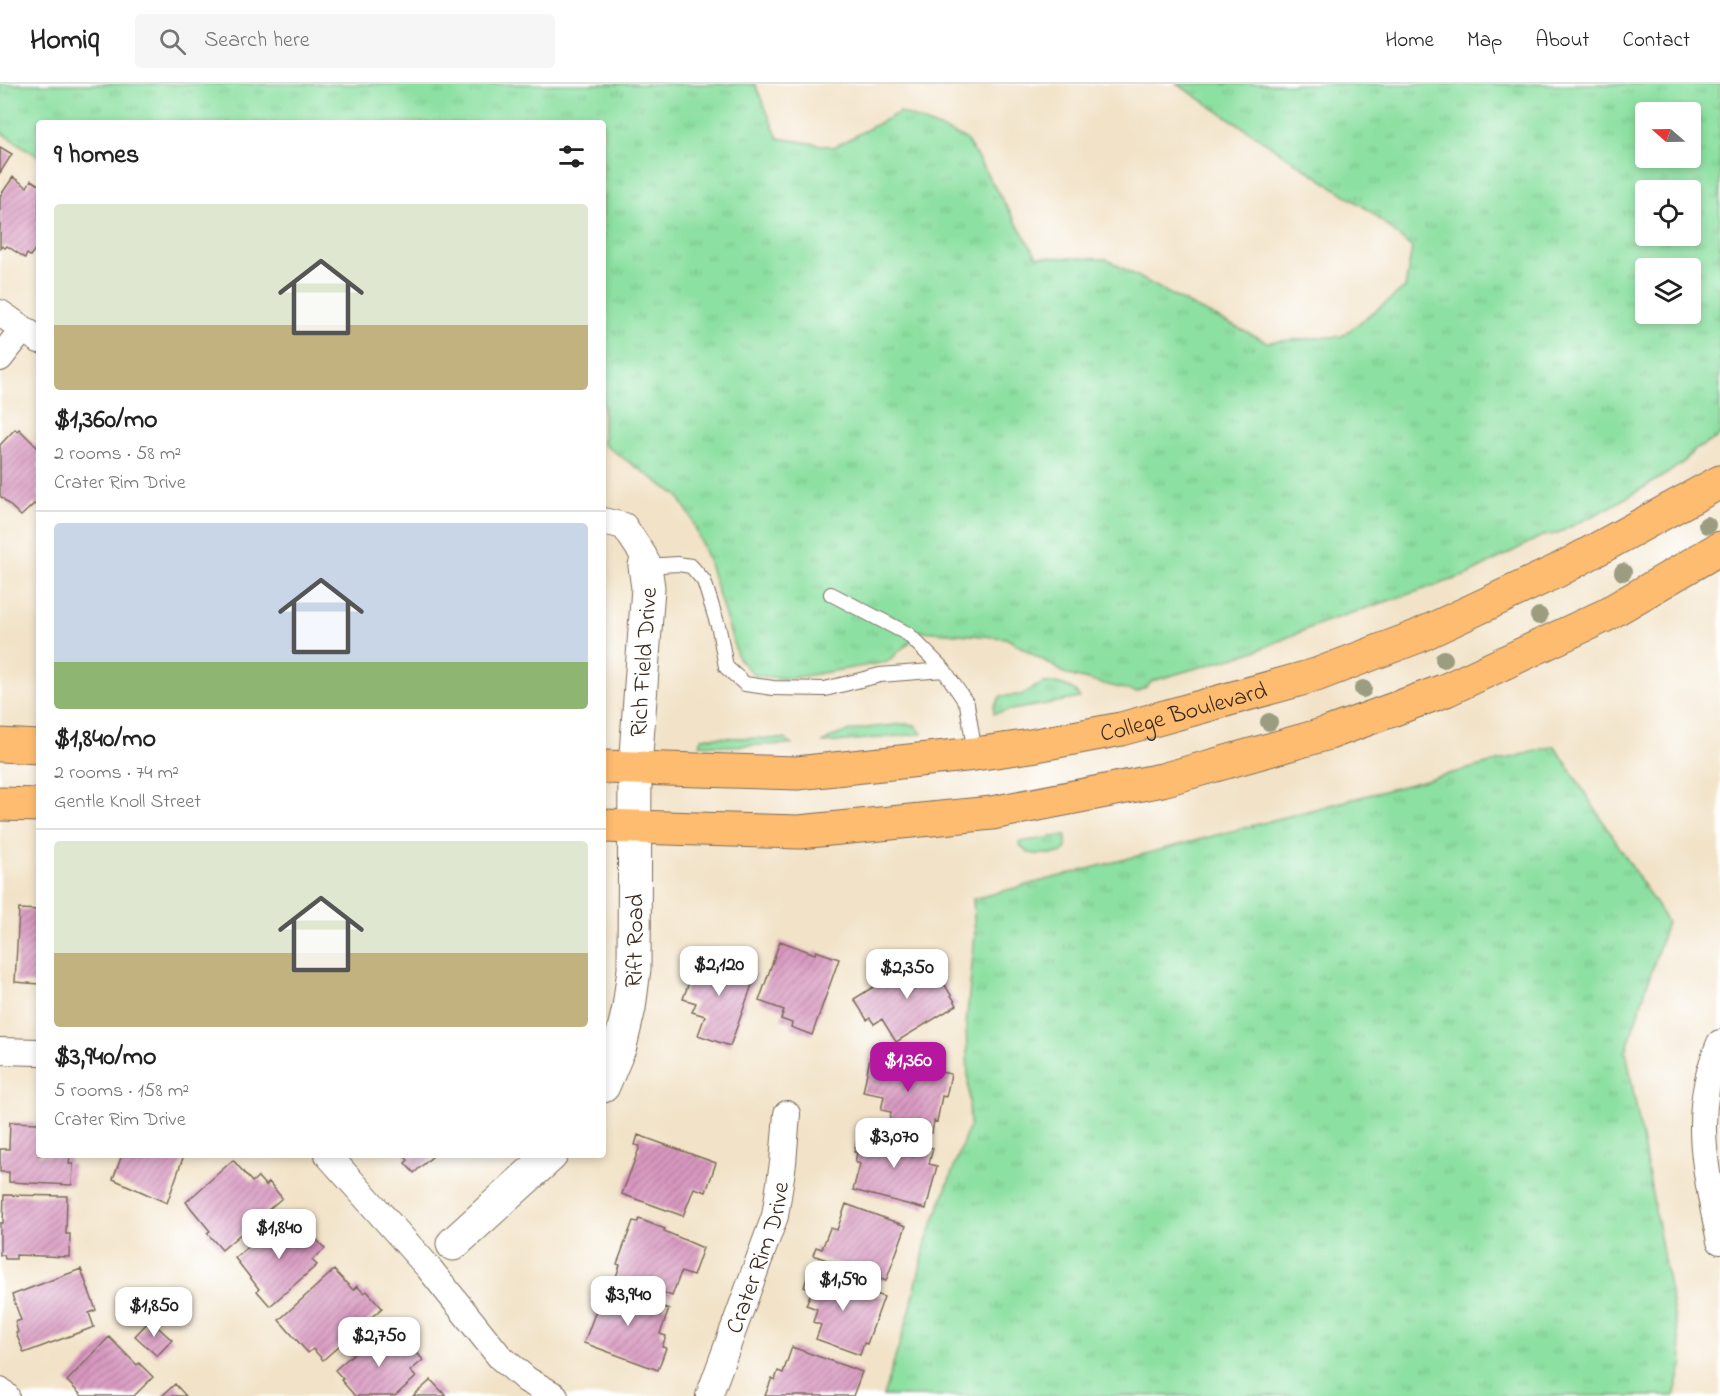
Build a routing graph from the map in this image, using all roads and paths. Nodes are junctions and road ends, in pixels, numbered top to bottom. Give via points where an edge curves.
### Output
1 (0, 313) edge
2 (31, 335) edge
3 (0, 358) edge
4 (1720, 482) edge
5 (606, 522) edge
6 (1720, 548) edge
7 (645, 566) junction
8 (831, 594) dead end
9 (944, 670) junction
10 (0, 745) edge
11 (36, 747) edge
12 (975, 754) junction
13 (606, 767) edge
14 (635, 768) junction
15 (0, 804) edge
16 (36, 806) edge
17 (618, 826) edge
18 (1720, 1043) edge
19 (0, 1051) edge
20 (36, 1052) edge
21 (606, 1079) edge
22 (787, 1114) dead end
23 (331, 1158) edge
24 (548, 1158) edge
25 (1720, 1241) edge
26 (453, 1244) joint
27 (428, 1267) junction
28 (0, 1390) edge
29 (6, 1396) edge
30 (555, 1396) edge
31 (709, 1396) edge

1 - 2 street
2 - 3 street
4 - 12 main road, College Boulevard via 1557,572 1416,637 1316,675 1121,729
5 - 7 street, Rich Field Drive via 624,526 644,556
6 - 17 main road via 1604,616 1446,690 1329,733 1162,780 992,813 799,832
7 - 9 lane via 692,566 704,581 726,668 745,684 825,689 880,675
7 - 14 street, Rich Field Drive via 648,588
8 - 9 lane via 908,634
9 - 12 lane via 967,704
10 - 11 main road
12 - 14 main road, College Boulevard via 798,773
13 - 14 main road, College Boulevard
14 - 17 street, Rich Field Drive
15 - 16 main road
17 - 21 street, Rift Road via 635,884 634,969 620,1046
18 - 25 street via 1706,1084 1702,1148
19 - 20 street
22 - 31 street, Crater Rim Drive via 775,1216
23 - 27 street
24 - 26 street
26 - 27 street
27 - 30 street via 500,1357 527,1380
28 - 29 street

